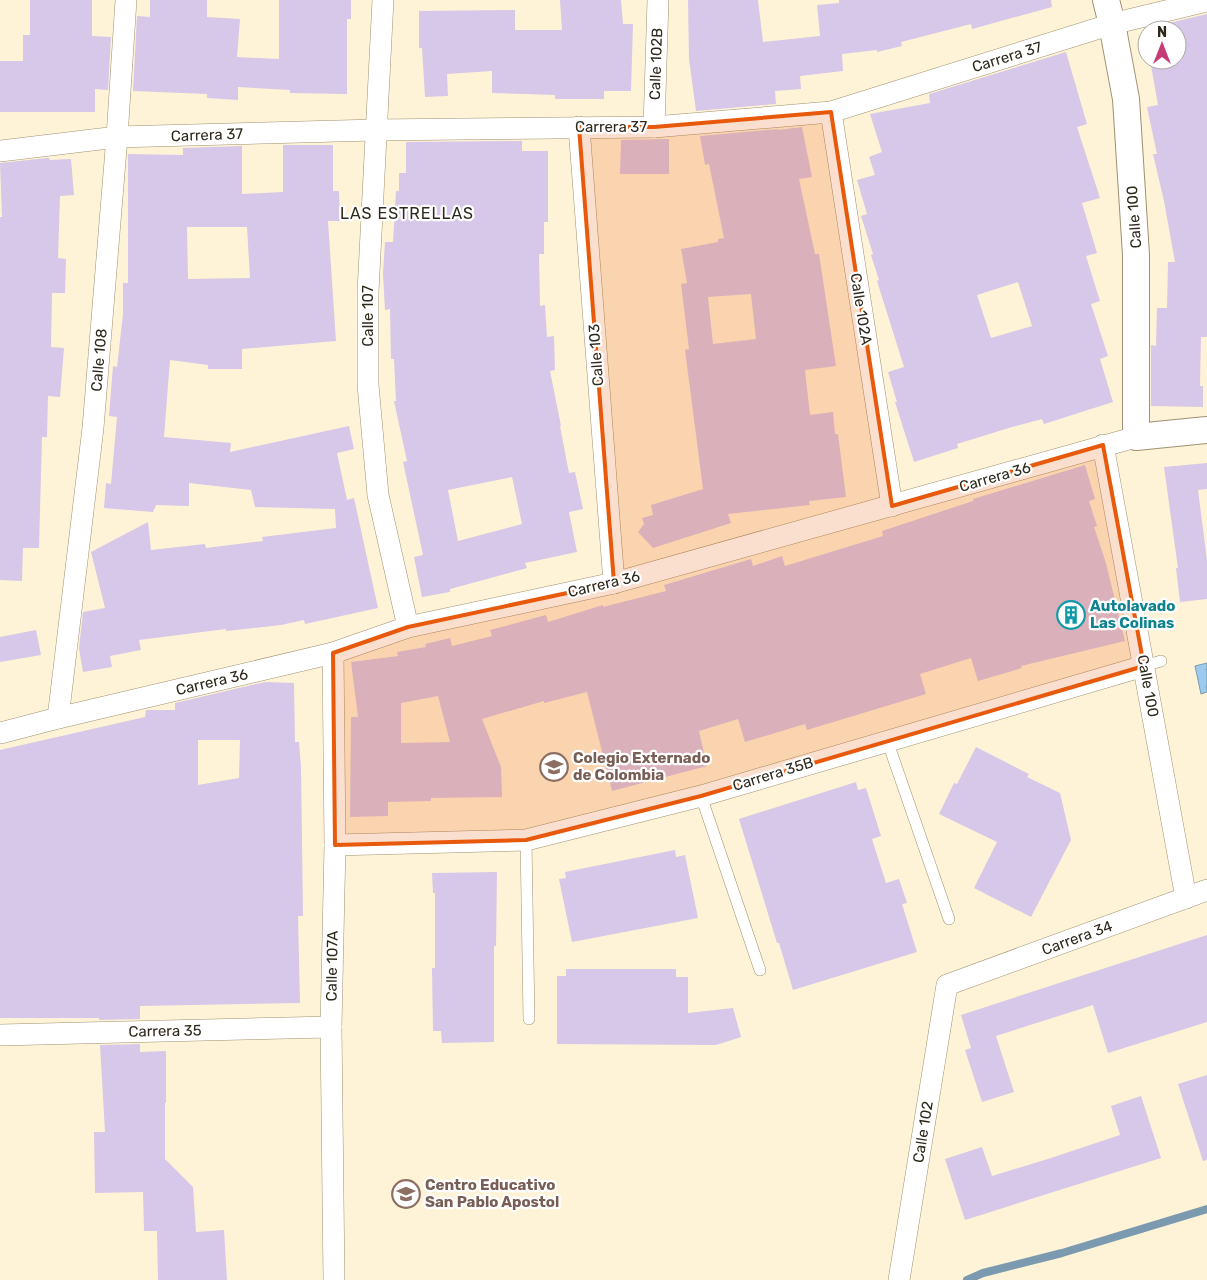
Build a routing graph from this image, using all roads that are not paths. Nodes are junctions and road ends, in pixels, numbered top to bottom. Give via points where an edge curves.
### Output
1 (126, 0) edge
2 (383, 0) edge
3 (658, 0) edge
4 (1207, 1) edge
5 (1109, 12) edge
6 (831, 112) junction
7 (579, 127) junction
8 (654, 127) junction
9 (376, 130) junction
10 (117, 137) junction
11 (0, 151) edge
12 (1207, 430) edge
13 (1136, 437) junction
14 (1103, 445) junction
15 (892, 506) junction
16 (614, 583) junction
17 (408, 628) junction
18 (334, 653) junction
19 (1152, 664) junction
20 (58, 718) junction
21 (0, 733) edge
22 (887, 740) junction
23 (701, 796) junction
24 (526, 840) junction
25 (335, 845) junction
26 (1207, 890) edge
27 (1186, 898) junction
28 (950, 919) dead end
29 (760, 970) dead end
30 (947, 985) joint
31 (530, 1019) dead end
32 (331, 1027) junction
33 (0, 1035) edge
34 (334, 1280) edge
35 (899, 1280) edge

1 - 10 street, Calle 108
2 - 9 street, Calle 107
3 - 8 street, Calle 102B
4 - 5 street, Carrera 37
5 - 6 street, Carrera 37
5 - 13 street, Calle 100 via 1126,100 1136,254
6 - 8 street, Carrera 37
6 - 15 street, Calle 102A
7 - 8 street, Carrera 37
7 - 9 street, Carrera 37
7 - 16 street, Calle 103
9 - 10 street, Carrera 37
9 - 17 street, Calle 107 via 368,292 368,385 378,495
10 - 11 street, Carrera 37
10 - 20 street, Calle 108 via 93,428
12 - 13 street, Carrera 36
13 - 14 street, Carrera 36
14 - 15 street, Carrera 36
14 - 19 street, Calle 100
15 - 16 street, Carrera 36
16 - 17 street, Carrera 36
17 - 18 street, Carrera 36
18 - 20 street, Carrera 36
18 - 25 street, Calle 107A
19 - 22 street, Carrera 35B
19 - 27 street, Calle 100
20 - 21 street, Carrera 36
22 - 23 street, Carrera 35B
22 - 28 lane
23 - 24 street, Carrera 35B
23 - 29 lane
24 - 25 street, Carrera 35B
24 - 31 lane
25 - 32 street, Calle 107A
26 - 27 street, Carrera 34
27 - 30 street, Carrera 34
30 - 35 street, Calle 102
32 - 33 street, Carrera 35
32 - 34 street, Calle 107A

